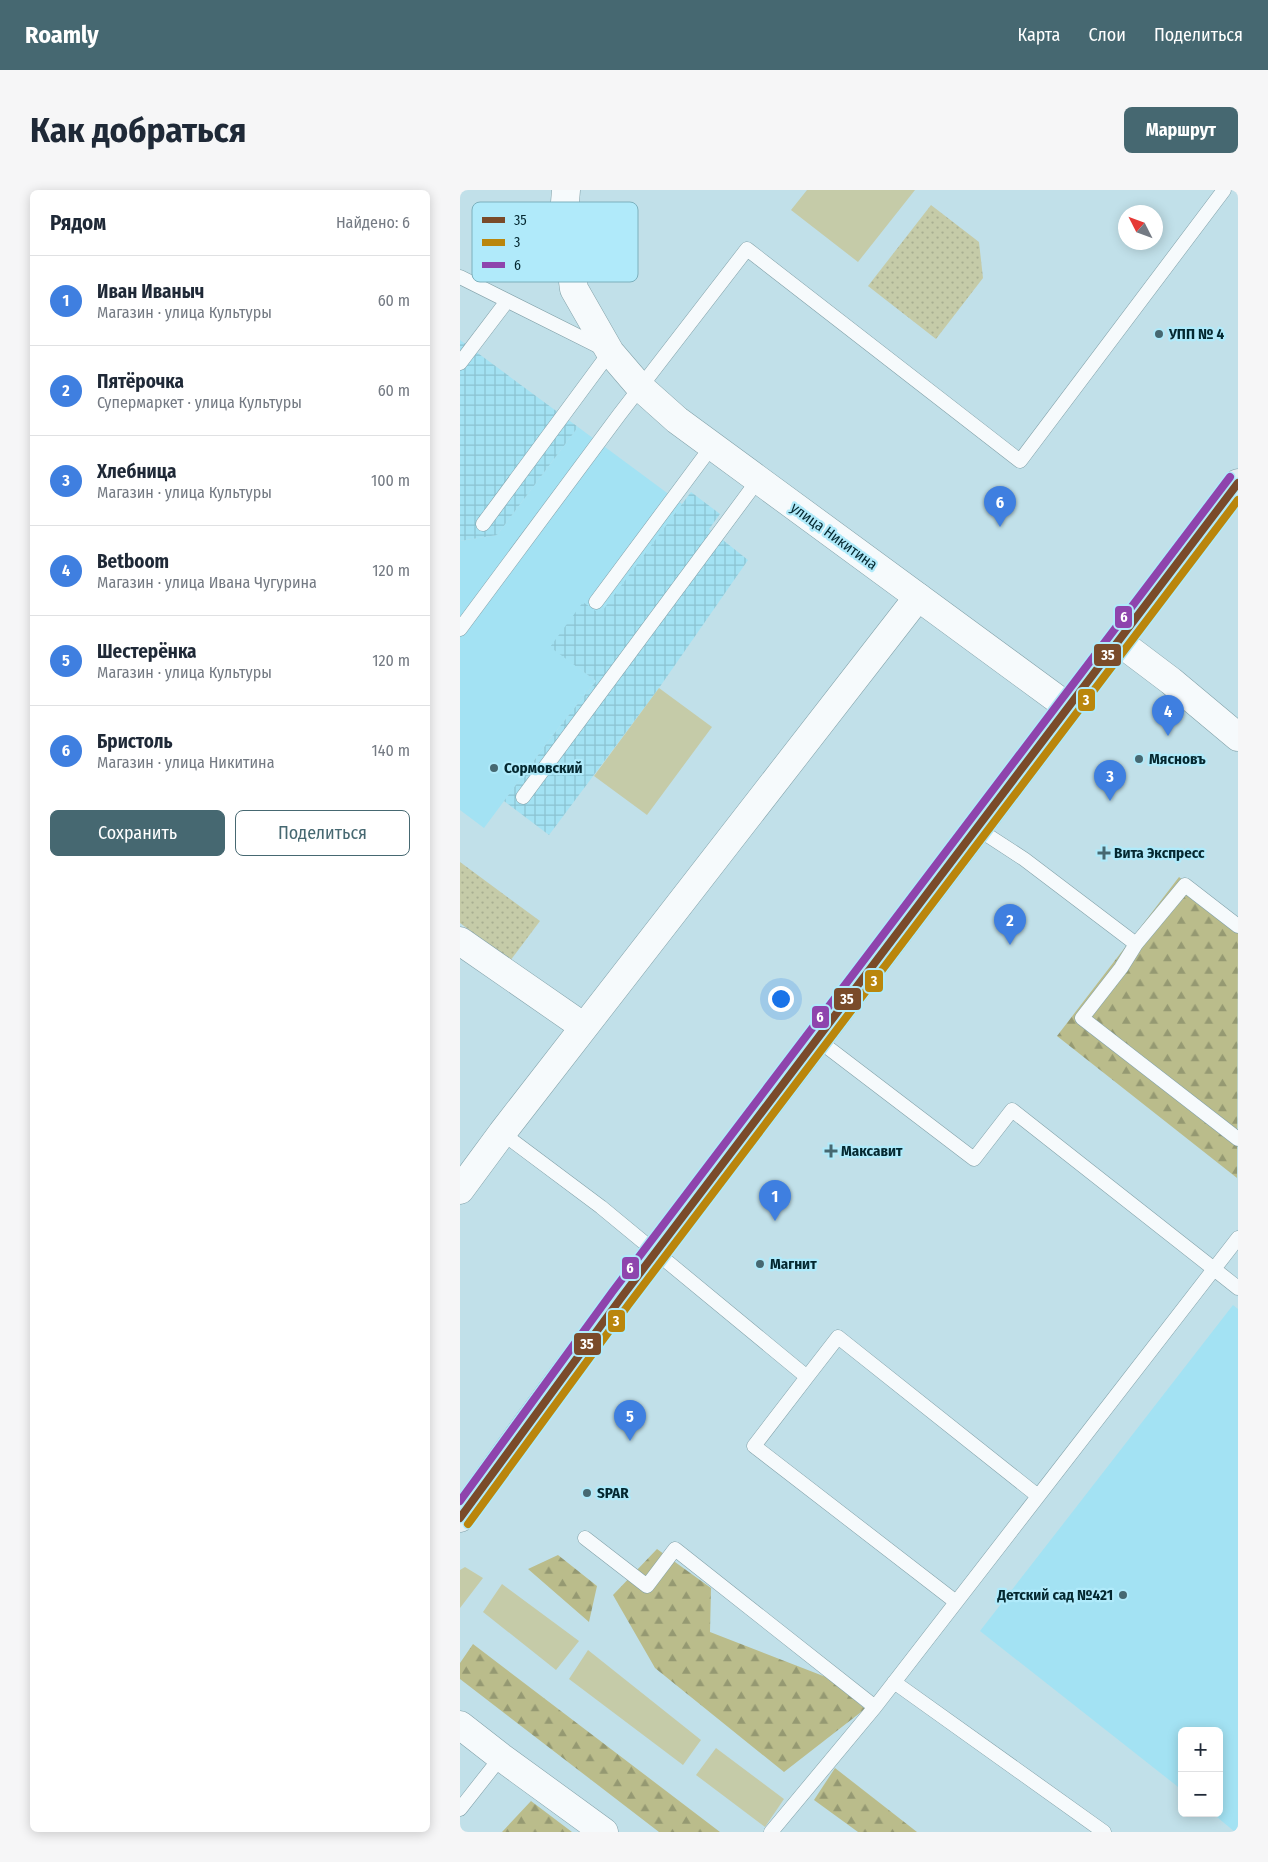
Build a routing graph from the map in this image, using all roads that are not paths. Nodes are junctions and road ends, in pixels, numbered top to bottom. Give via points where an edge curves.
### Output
1 (1224, 190) edge
2 (460, 277) edge
3 (573, 282) edge
4 (507, 301) junction
5 (610, 352) junction
6 (460, 364) edge
7 (640, 387) junction
8 (712, 446) junction
9 (758, 480) junction
10 (1238, 483) edge
11 (483, 524) dead end
12 (918, 597) junction
13 (596, 602) dead end
14 (460, 629) edge
15 (1118, 641) junction
16 (1068, 707) junction
17 (1238, 738) edge
18 (523, 797) dead end
19 (978, 829) junction
20 (1238, 926) edge
21 (460, 942) edge
22 (1136, 944) junction
23 (584, 1027) junction
24 (818, 1040) junction
25 (502, 1133) junction
26 (1238, 1139) edge
27 (460, 1190) edge
28 (1238, 1238) edge
29 (656, 1252) junction
30 (1214, 1269) junction
31 (1238, 1288) edge
32 (807, 1378) junction
33 (1038, 1496) junction
34 (460, 1518) edge
35 (585, 1538) dead end
36 (956, 1602) junction
37 (894, 1682) junction
38 (875, 1707) junction
39 (460, 1725) edge
40 (501, 1757) junction
41 (460, 1809) edge
42 (604, 1832) edge
43 (771, 1832) edge
44 (1104, 1832) edge

1 - 7 lane via 1020,461 747,249
2 - 4 lane
3 - 5 street, улица Никитина
4 - 5 lane
4 - 6 lane
5 - 7 street, улица Никитина
5 - 11 lane
7 - 8 street, улица Никитина
7 - 14 lane
8 - 9 street, улица Никитина
8 - 13 lane
9 - 12 street, улица Никитина
9 - 18 lane
10 - 15 main road
12 - 16 street, улица Никитина
12 - 23 street
15 - 16 main road
15 - 17 street
16 - 19 main road
19 - 22 lane via 1024,858
19 - 24 main road
20 - 22 lane via 1185,885
21 - 23 street
22 - 26 lane via 1082,1018
23 - 25 street
24 - 29 main road
24 - 30 lane via 974,1159 1012,1110
25 - 27 street
25 - 29 lane
28 - 30 lane
29 - 32 lane
29 - 34 main road
30 - 31 lane
30 - 33 lane
32 - 33 lane via 838,1337
32 - 36 lane via 754,1446
33 - 36 lane
35 - 38 lane via 647,1586 675,1549
36 - 37 lane
37 - 38 lane
37 - 44 lane
38 - 43 lane
39 - 40 street
40 - 41 lane
40 - 42 street

